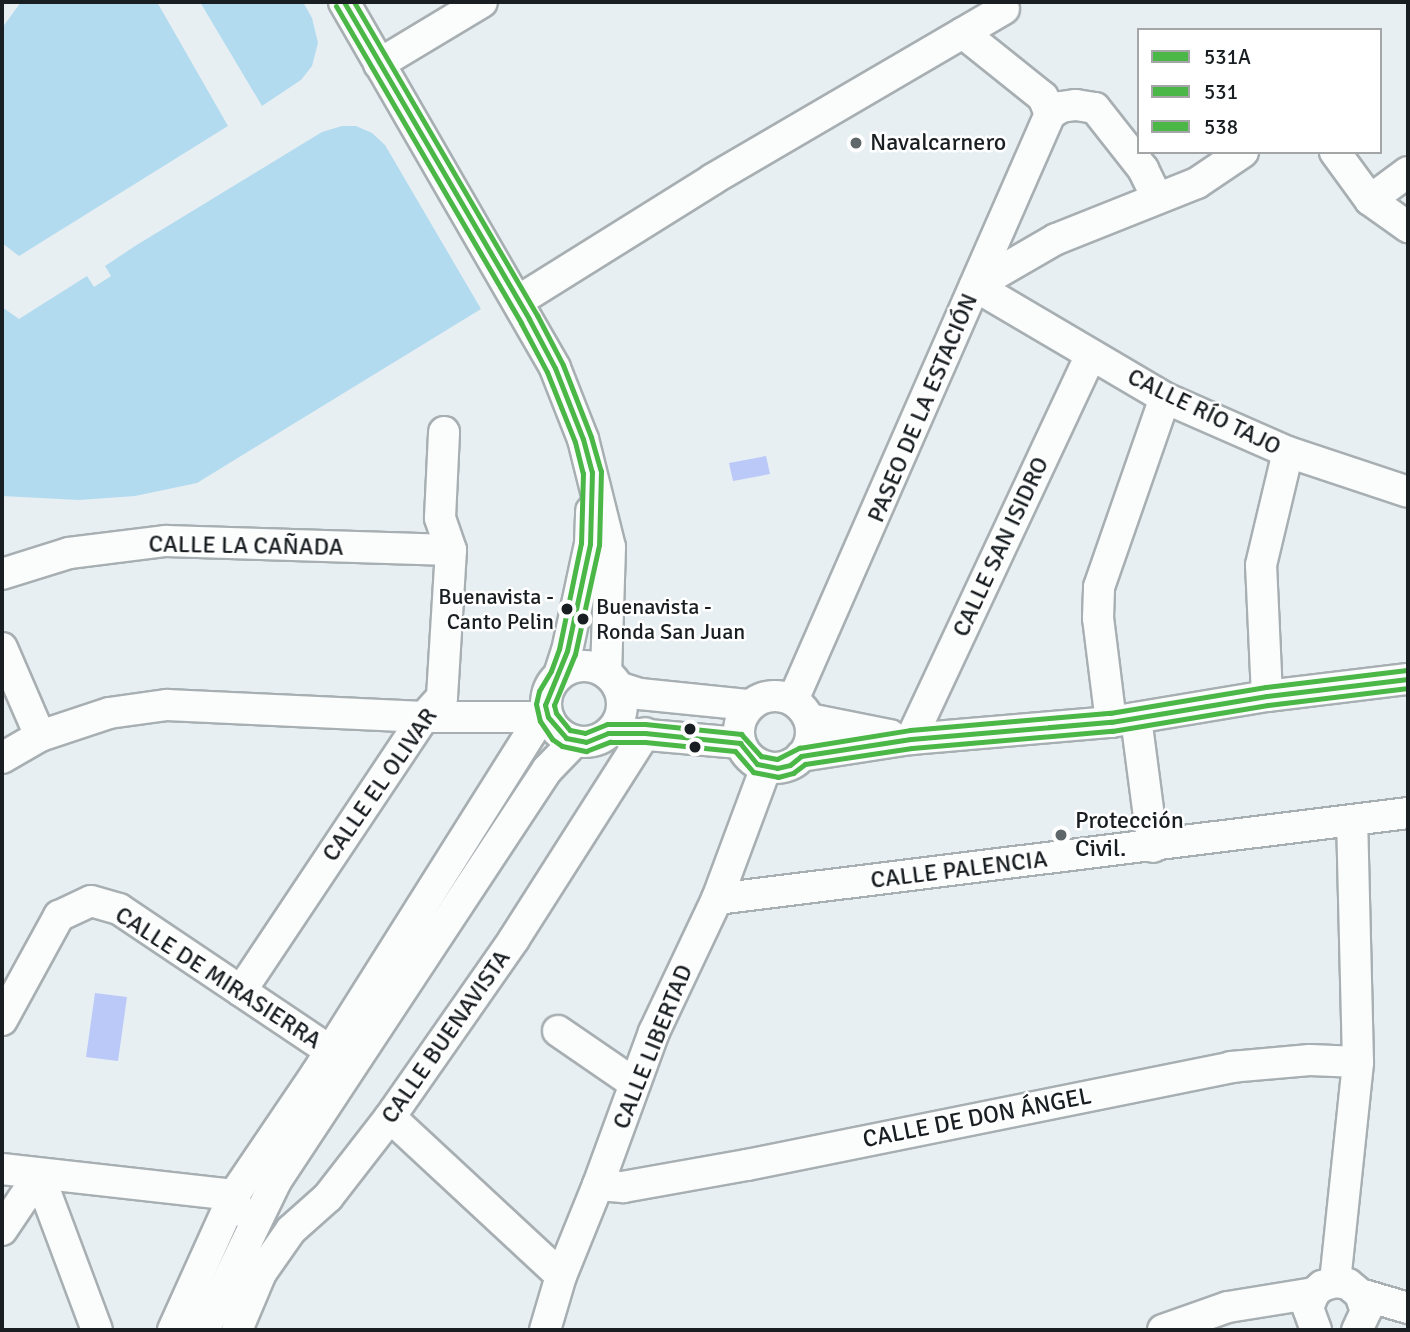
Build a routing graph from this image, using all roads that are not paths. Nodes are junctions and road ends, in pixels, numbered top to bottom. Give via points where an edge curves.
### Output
1 (344, 2) edge
2 (482, 2) edge
3 (1004, 9) dead end
4 (963, 33) junction
5 (379, 64) junction
6 (1050, 114) junction
7 (1240, 154) edge
8 (1336, 154) edge
9 (1408, 172) edge
10 (1157, 198) junction
11 (1370, 200) junction
12 (1408, 227) edge
13 (975, 286) junction
14 (523, 310) junction
15 (1091, 355) junction
16 (1166, 398) junction
17 (444, 432) dead end
18 (1288, 452) junction
19 (592, 472) junction
20 (1408, 492) edge
21 (451, 550) junction
22 (2, 574) edge
23 (2, 648) edge
24 (559, 675) junction
25 (1408, 679) edge
26 (612, 680) junction
27 (1267, 696) junction
28 (749, 705) junction
29 (801, 710) junction
30 (424, 717) junction
31 (548, 717) junction
32 (1124, 720) junction
33 (608, 733) junction
34 (645, 733) junction
35 (40, 736) junction
36 (911, 739) junction
37 (575, 741) junction
38 (740, 743) junction
39 (801, 757) junction
40 (2, 758) edge
41 (766, 767) junction
42 (1408, 813) edge
43 (1352, 820) junction
44 (1153, 847) junction
45 (717, 899) junction
46 (241, 992) junction
47 (2, 1020) edge
48 (558, 1031) dead end
49 (330, 1051) junction
50 (1358, 1062) junction
51 (635, 1084) junction
52 (390, 1117) junction
53 (2, 1169) edge
54 (38, 1175) junction
55 (598, 1185) junction
56 (234, 1195) junction
57 (2, 1230) edge
58 (561, 1276) junction
59 (1336, 1290) junction
60 (1228, 1307) junction
61 (1408, 1308) edge
62 (1408, 1319) edge
63 (1314, 1328) edge
64 (1359, 1329) edge
65 (97, 1330) edge
66 (173, 1330) edge
67 (188, 1330) edge
68 (204, 1330) edge
69 (237, 1330) edge
70 (545, 1330) edge
71 (1163, 1330) edge

1 - 5 street
2 - 5 street
3 - 4 street
4 - 6 street via 1042,97
4 - 14 street via 713,179
5 - 14 street
6 - 10 street via 1076,105 1095,108 1143,169
6 - 13 street, PASEO DE LA ESTACIÓN
7 - 10 street via 1197,183
8 - 11 street
9 - 11 street
10 - 13 street via 1056,239
11 - 12 street
13 - 15 street, CALLE RÍO TAJO
13 - 29 street, PASEO DE LA ESTACIÓN
14 - 19 street via 555,368
15 - 16 street, CALLE RÍO TAJO
15 - 36 street, CALLE SAN ISIDRO
16 - 18 street, CALLE RÍO TAJO
16 - 32 street via 1100,587 1098,618
17 - 21 street, CALLE EL OLIVAR via 440,518
18 - 20 street, CALLE RÍO TAJO
18 - 27 street via 1261,565
19 - 24 street via 590,544
19 - 26 street via 610,547
21 - 22 street, CALLE LA CAÑADA via 166,541 69,553
21 - 30 street, CALLE EL OLIVAR via 442,697
23 - 35 street
24 - 26 street via 582,666
24 - 31 street via 547,694
25 - 27 street
26 - 28 street via 640,694
26 - 33 street via 621,712
27 - 32 street
28 - 29 street via 764,697 781,696
28 - 38 street via 741,718
29 - 36 street
29 - 39 street via 811,734
30 - 31 street
30 - 35 street via 167,705 110,713
30 - 46 street, CALLE EL OLIVAR
31 - 37 street via 559,733
31 - 49 street via 534,728
32 - 36 street
32 - 44 street
33 - 34 street
33 - 37 street
34 - 38 street
34 - 52 street, CALLE BUENAVISTA via 514,939
35 - 40 street
36 - 39 street
37 - 68 street via 547,770 276,1181
38 - 41 street via 747,755
39 - 41 street via 790,765
41 - 45 street, CALLE LIBERTAD
42 - 43 street, CALLE PALENCIA
43 - 44 street, CALLE PALENCIA
43 - 50 street
44 - 45 street, CALLE PALENCIA
45 - 51 street, CALLE LIBERTAD via 654,1032
46 - 47 street, CALLE DE MIRASIERRA via 119,909 92,901 59,916
46 - 49 street, CALLE DE MIRASIERRA
48 - 51 street
49 - 56 street
50 - 55 street, CALLE DE DON ÁNGEL via 1310,1060 1231,1067 747,1164 623,1186
50 - 59 street
51 - 55 street, CALLE LIBERTAD
52 - 58 street
52 - 69 street, CALLE BUENAVISTA via 328,1197 291,1230 261,1273
53 - 54 street
54 - 56 street
54 - 57 street
54 - 65 street
55 - 58 street, CALLE LIBERTAD
56 - 66 street
56 - 67 street via 239,1216
58 - 70 street, CALLE LIBERTAD
59 - 60 street
59 - 61 street
59 - 63 street via 1308,1308
59 - 64 street via 1366,1311
60 - 63 street
60 - 71 street
62 - 64 street

